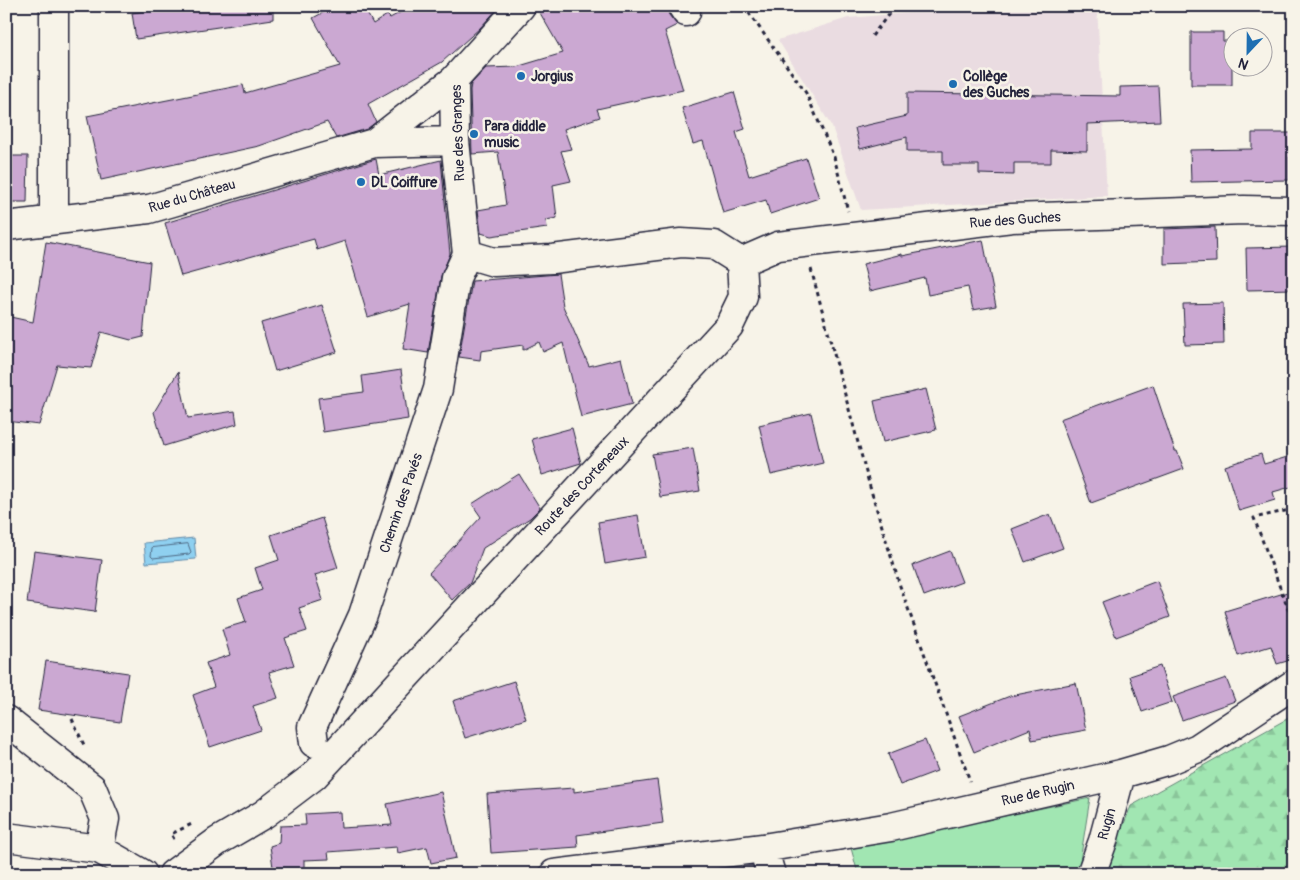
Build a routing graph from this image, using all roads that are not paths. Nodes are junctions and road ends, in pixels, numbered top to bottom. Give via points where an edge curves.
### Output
1 (54, 6) edge
2 (521, 6) edge
3 (454, 80) junction
4 (455, 141) junction
5 (374, 143) junction
6 (1294, 211) edge
7 (54, 220) junction
8 (6, 226) edge
9 (467, 254) junction
10 (741, 262) junction
11 (1294, 684) edge
12 (6, 720) edge
13 (314, 743) dead end
14 (1121, 774) junction
15 (6, 837) edge
16 (763, 848) junction
17 (99, 849) junction
18 (143, 874) edge
19 (173, 874) edge
20 (554, 874) edge
21 (771, 874) edge
22 (1091, 874) edge

1 - 7 street
2 - 3 street, Rue des Granges
3 - 4 street, Rue des Granges
3 - 5 street, Rue du Château
4 - 5 street, Rue du Château
4 - 9 street, Rue des Granges
5 - 7 street, Rue du Château via 149,209
6 - 10 street, Rue des Guches via 1012,218 778,246
7 - 8 street, Rue du Château
9 - 10 street via 494,262 523,261 681,243 714,245
9 - 13 street, Chemin des Pavés via 456,278 438,389 363,615 312,727
10 - 19 street, Route des Corteneaux via 743,297 729,326 321,769 264,814 218,841
11 - 14 street, Rue de Rugin via 1198,748
12 - 17 street via 92,788 105,819
14 - 16 street, Rue de Rugin via 891,827
14 - 22 street, Rugin
15 - 17 street
16 - 20 street, Rue de Rugin
16 - 21 street
17 - 18 street

